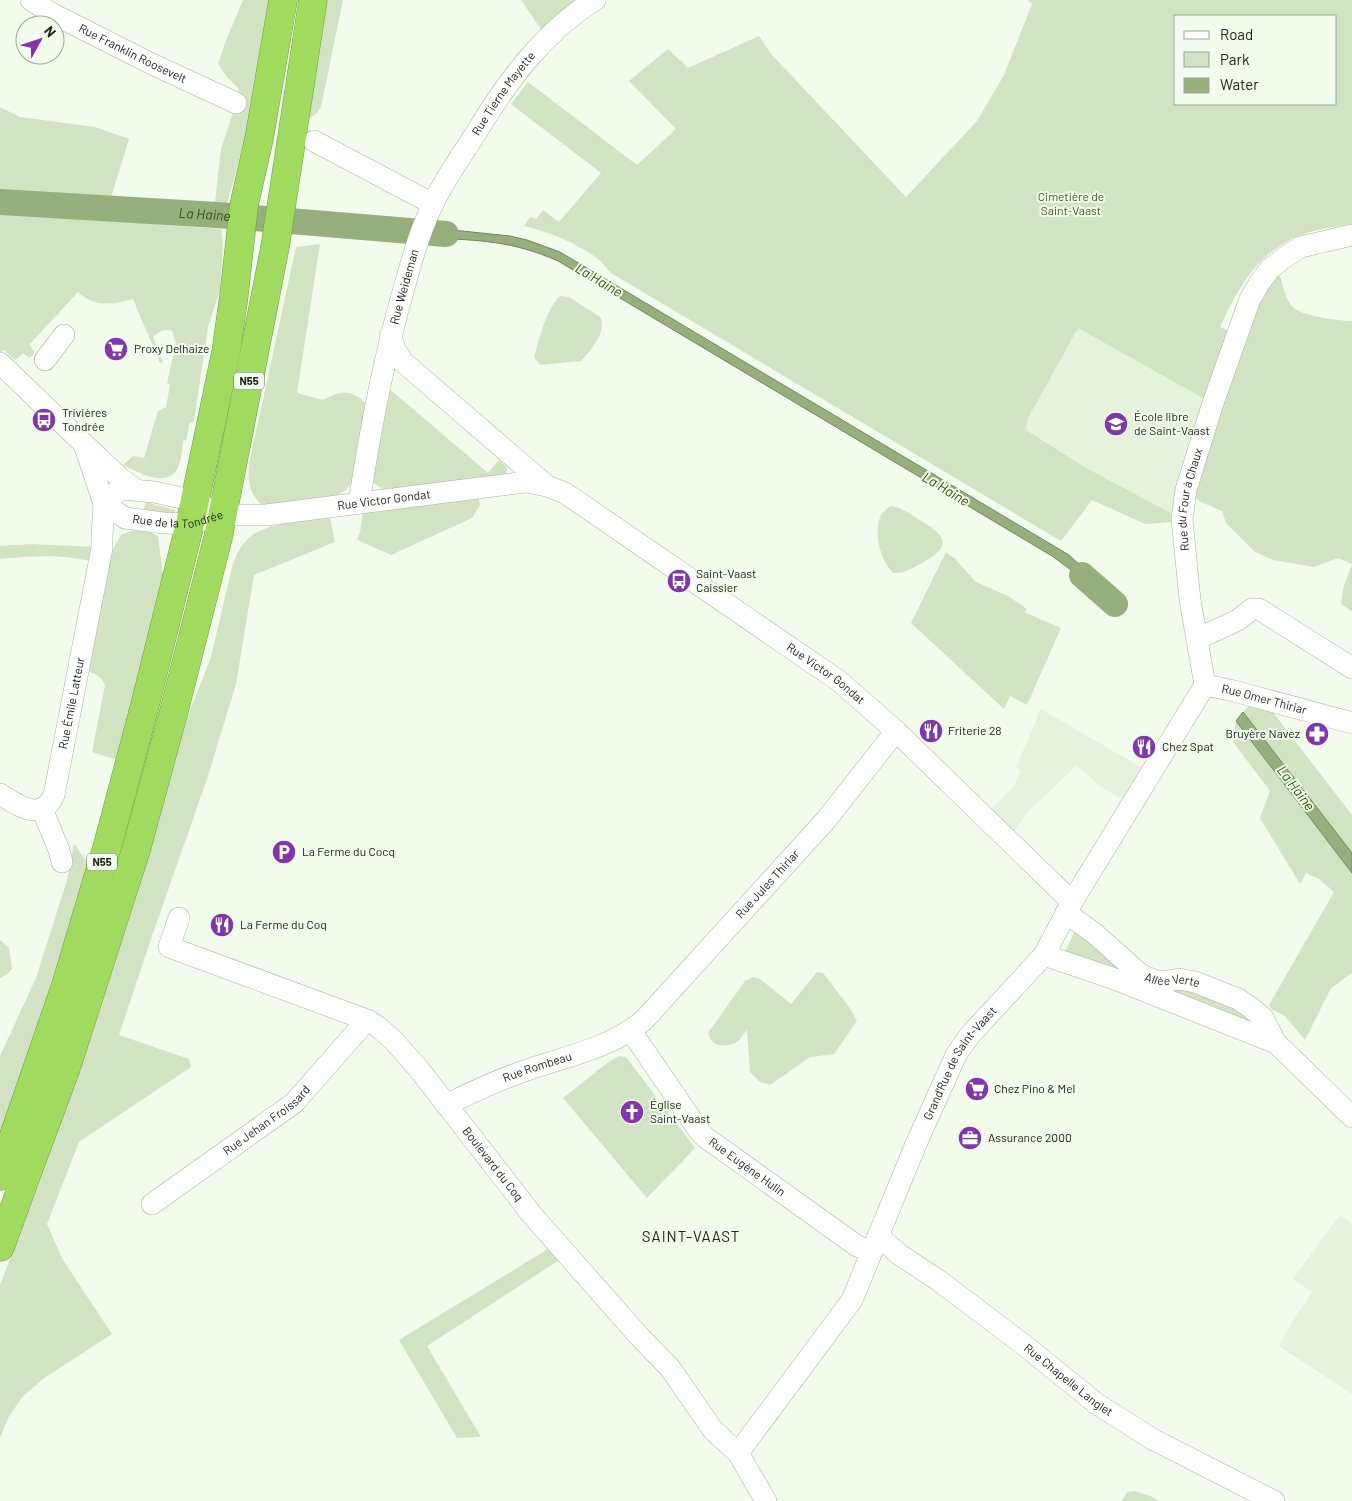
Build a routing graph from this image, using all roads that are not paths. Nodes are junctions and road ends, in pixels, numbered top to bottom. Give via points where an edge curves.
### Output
1 (31, 0) edge
2 (283, 0) edge
3 (313, 0) edge
4 (595, 0) edge
5 (236, 103) dead end
6 (314, 141) dead end
7 (429, 212) junction
8 (1352, 235) edge
9 (64, 335) dead end
10 (390, 336) junction
11 (45, 360) dead end
12 (0, 363) edge
13 (84, 444) junction
14 (546, 486) junction
15 (135, 489) junction
16 (359, 503) junction
17 (104, 504) junction
18 (192, 513) junction
19 (221, 515) junction
20 (129, 519) junction
21 (102, 548) junction
22 (1197, 639) junction
23 (1352, 668) edge
24 (1205, 685) junction
25 (1351, 719) edge
26 (896, 731) junction
27 (0, 794) edge
28 (42, 808) junction
29 (62, 862) dead end
30 (1069, 908) junction
31 (179, 918) dead end
32 (1044, 955) junction
33 (367, 1020) junction
34 (630, 1032) junction
35 (1276, 1043) junction
36 (446, 1105) junction
37 (1352, 1117) edge
38 (0, 1176) edge
39 (152, 1204) dead end
40 (875, 1244) junction
41 (0, 1247) edge
42 (738, 1453) junction
43 (766, 1501) edge
44 (1274, 1501) edge

1 - 5 street, Rue Franklin Roosevelt via 59,18
2 - 18 highway, N55 via 244,205 226,352
3 - 19 highway, N55 via 275,247
4 - 7 street, Rue Tierne Mayette via 547,38 511,79
6 - 7 street
7 - 10 street, Rue Weideman
8 - 22 street, Rue du Four à Chaux via 1313,243 1292,252 1270,269 1250,299 1204,429 1183,505 1182,527
9 - 11 street
10 - 14 street, Rue Victor Gondat via 403,362
10 - 16 street, Rue Weideman via 373,412
12 - 13 street, Rue de la Tondrée
13 - 15 street, Rue de la Tondrée
13 - 17 street, Rue de la Tondrée
14 - 16 street, Rue Victor Gondat via 526,482
14 - 26 street, Rue Victor Gondat via 565,493 596,513 840,681
15 - 17 street via 122,489
15 - 18 street, Rue de la Tondrée
15 - 20 street via 139,504
16 - 19 street, Rue Victor Gondat via 266,515
17 - 20 street, Rue de la Tondrée
17 - 21 street, Rue Émile Latteur
18 - 19 street, Rue de la Tondrée
18 - 20 street, Rue de la Tondrée
18 - 38 highway, N55 via 146,706 105,854 40,1065
19 - 41 highway, N55 via 218,538 136,850 70,1056
20 - 21 street
21 - 28 street, Rue Émile Latteur via 57,784 52,800
22 - 23 street via 1238,620 1252,609 1259,609
22 - 24 street, Rue du Four à Chaux
24 - 25 street, Rue Omer Thiriar
24 - 30 street, Grand'Rue de Saint-Vaast
26 - 30 street, Rue Victor Gondat
26 - 34 street, Rue Jules Thiriar via 826,820 651,1014
27 - 28 street via 27,809
28 - 29 street
30 - 32 street, Grand'Rue de Saint-Vaast
30 - 35 street, Allée Verte via 1141,976 1158,981 1186,980 1244,1003 1262,1018
31 - 33 street, Boulevard du Coq via 169,947
32 - 35 street, Allée Verte via 1112,978
32 - 40 street, Grand'Rue de Saint-Vaast via 970,1035 956,1055
33 - 36 street, Boulevard du Coq via 393,1040
33 - 39 street, Rue Jehan Froissard via 294,1103
34 - 36 street, Rue Rombeau via 527,1070
34 - 40 street, Rue Eugène Hulin via 705,1137 857,1246
35 - 37 street, Allée Verte
36 - 42 street, Boulevard du Coq via 544,1229 670,1368 714,1430
40 - 42 street, Grand'Rue de Saint-Vaast via 856,1294
40 - 44 street, Rue Chapelle Langlet via 938,1280 1097,1404 1154,1440
42 - 43 street, Boulevard du Coq

